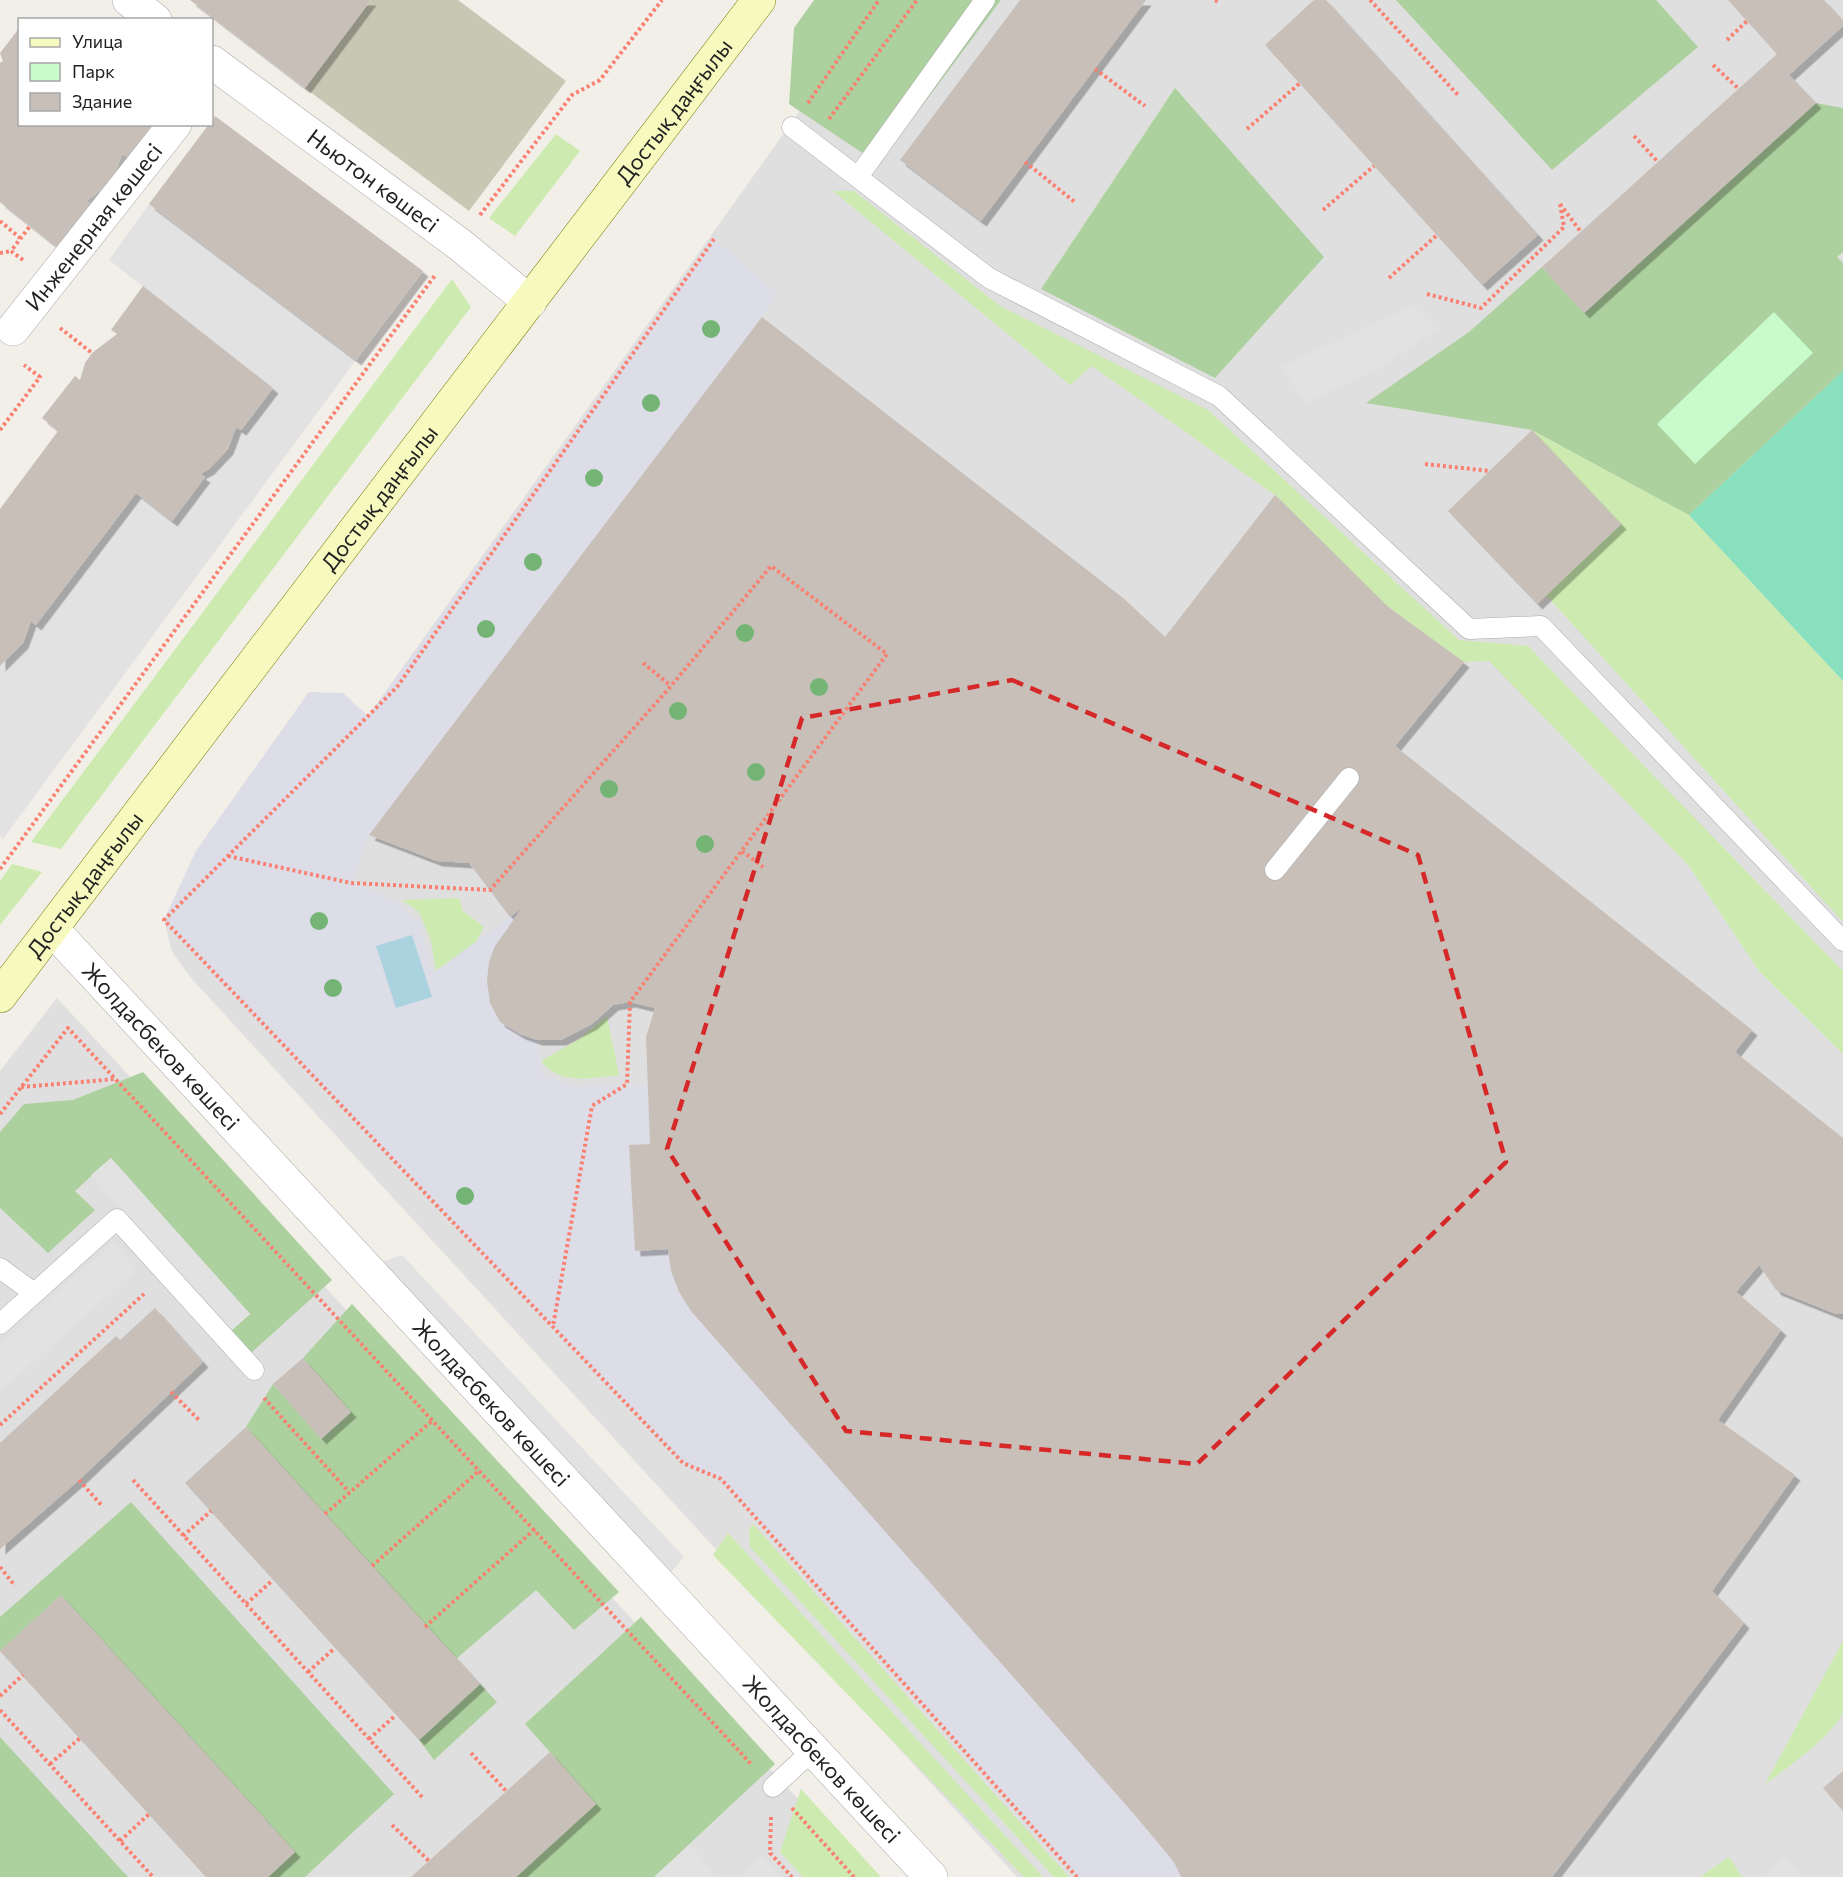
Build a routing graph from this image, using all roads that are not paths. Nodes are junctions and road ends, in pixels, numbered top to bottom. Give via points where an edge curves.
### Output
1 (129, 0) edge
2 (759, 0) edge
3 (985, 0) edge
4 (152, 18) edge
5 (214, 69) edge
6 (174, 126) edge
7 (792, 128) road end
8 (858, 177) junction
9 (530, 302) junction
10 (14, 344) road end
11 (1349, 777) dead end
12 (1275, 870) dead end
13 (52, 929) junction
14 (1843, 941) edge
15 (0, 996) edge
16 (0, 1268) edge
17 (34, 1293) junction
18 (0, 1324) edge
19 (254, 1370) dead end
20 (813, 1750) junction
21 (773, 1787) road end
22 (931, 1877) edge

1 - 4 street
2 - 9 main road, Достық даңғылы
3 - 8 lane
5 - 9 street, Ньютон көшесі via 459,244
6 - 10 street, Инженерная көшесі
7 - 8 lane
8 - 14 lane via 989,278 1219,396 1469,629 1541,626
9 - 13 main road, Достық даңғылы
11 - 12 lane
13 - 15 main road, Достық даңғылы
13 - 20 street, Жолдасбеков көшесі
16 - 17 lane
17 - 18 lane
17 - 19 lane via 117,1219
20 - 21 lane
20 - 22 street, Жолдасбеков көшесі

